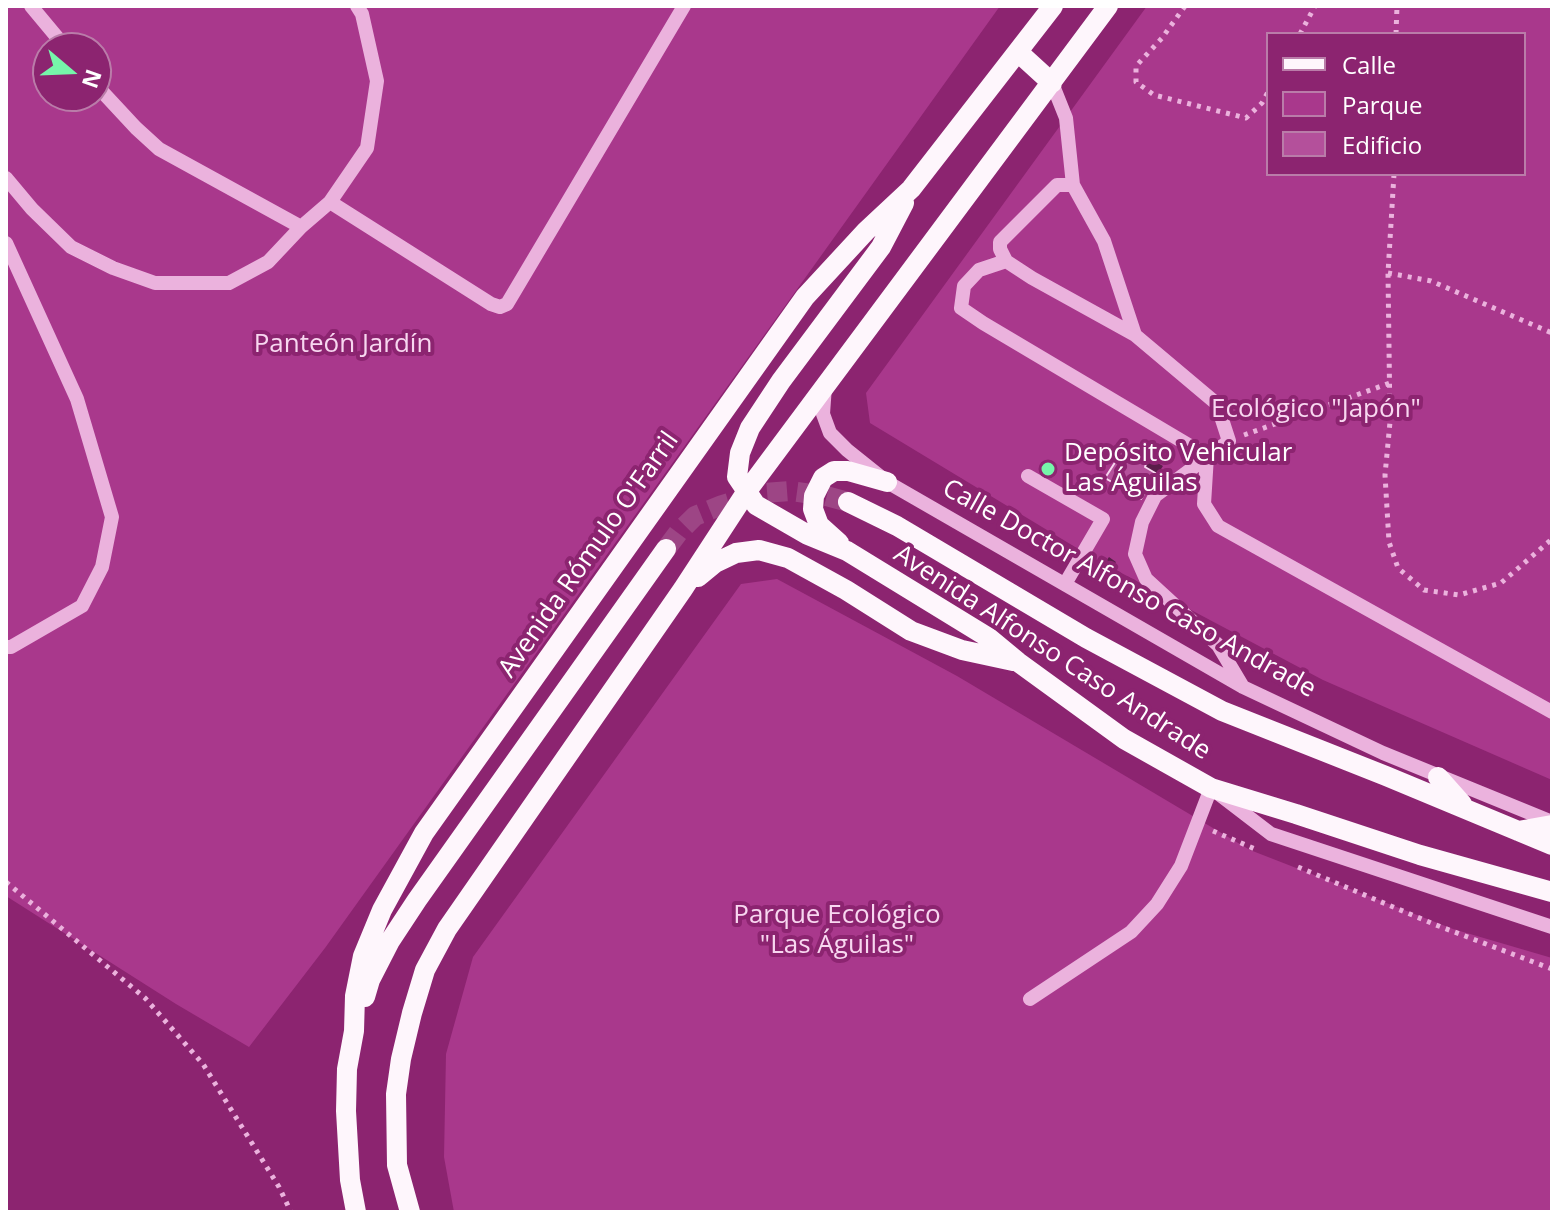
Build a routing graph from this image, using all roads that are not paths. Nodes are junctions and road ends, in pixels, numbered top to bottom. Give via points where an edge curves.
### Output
1 (31, 6) edge
2 (357, 6) edge
3 (684, 6) edge
4 (1053, 6) edge
5 (1108, 6) edge
6 (53, 32) edge
7 (1018, 52) junction
8 (1052, 83) junction
9 (112, 102) edge
10 (6, 178) edge
11 (1073, 185) junction
12 (911, 189) junction
13 (330, 202) junction
14 (301, 227) junction
15 (6, 243) edge
16 (1006, 261) junction
17 (1135, 335) junction
18 (825, 385) junction
19 (1207, 456) junction
20 (1028, 476) dead end
21 (887, 482) junction
22 (747, 491) junction
23 (848, 502) tunnel mouth
24 (666, 549) tunnel mouth
25 (847, 551) junction
26 (1065, 584) junction
27 (683, 589) junction
28 (6, 647) edge
29 (1018, 662) junction
30 (1243, 687) junction
31 (1552, 712) edge
32 (1438, 777) junction
33 (1211, 788) junction
34 (1467, 810) junction
35 (1552, 824) edge
36 (1518, 831) junction
37 (1552, 845) edge
38 (1552, 892) edge
39 (1552, 927) edge
40 (1030, 999) dead end
41 (354, 1031) junction
42 (356, 1212) edge
43 (410, 1212) edge

1 - 6 street
2 - 13 street via 377,81 367,148
3 - 13 street via 507,304 491,304
4 - 7 main road, Avenida Rómulo O'Farril
5 - 8 main road
7 - 8 main road
7 - 12 main road, Avenida Rómulo O'Farril
8 - 11 street via 1066,118
8 - 18 main road
9 - 14 street via 159,149
10 - 14 street via 71,247 155,283 229,283 268,262
11 - 16 street via 1057,185 1000,242
11 - 17 street via 1104,241
12 - 22 main road via 881,247 750,428 737,477
12 - 41 main road, Avenida Rómulo O'Farril via 805,297 424,833 363,956
13 - 14 street
15 - 28 street via 77,399 112,517 102,567 82,606
16 - 17 street
16 - 19 street via 979,270 964,286 961,308
17 - 19 street via 1217,404 1229,441
18 - 21 street, Calle Doctor Alfonso Caso Andrade via 823,414 830,433
18 - 22 main road
19 - 30 street via 1155,496 1135,554 1146,579 1218,645
19 - 31 street via 1204,504 1218,526
20 - 26 street via 1103,519
21 - 25 main road via 834,471 817,486 813,509 819,525
21 - 26 street, Calle Doctor Alfonso Caso Andrade
22 - 25 main road via 756,505
22 - 27 main road
23 - 34 main road, Avenida Alfonso Caso Andrade via 1222,711
24 - 41 main road via 390,941 370,980
25 - 29 main road, Avenida Alfonso Caso Andrade via 989,638
26 - 30 street, Calle Doctor Alfonso Caso Andrade
27 - 29 main road via 715,563 759,550 788,558 911,631 962,650
27 - 43 main road via 447,929 425,970 396,1094 397,1165
29 - 33 main road, Avenida Alfonso Caso Andrade via 1124,739
30 - 32 street, Calle Doctor Alfonso Caso Andrade
32 - 34 main road
32 - 35 street, Calle Doctor Alfonso Caso Andrade
33 - 38 main road, Avenida Alfonso Caso Andrade
33 - 39 street via 1271,834
33 - 40 street via 1181,866 1157,904 1131,932
34 - 36 main road, Avenida Alfonso Caso Andrade
35 - 36 main road
36 - 37 main road, Avenida Alfonso Caso Andrade
41 - 42 main road, Avenida Rómulo O'Farril via 346,1111

